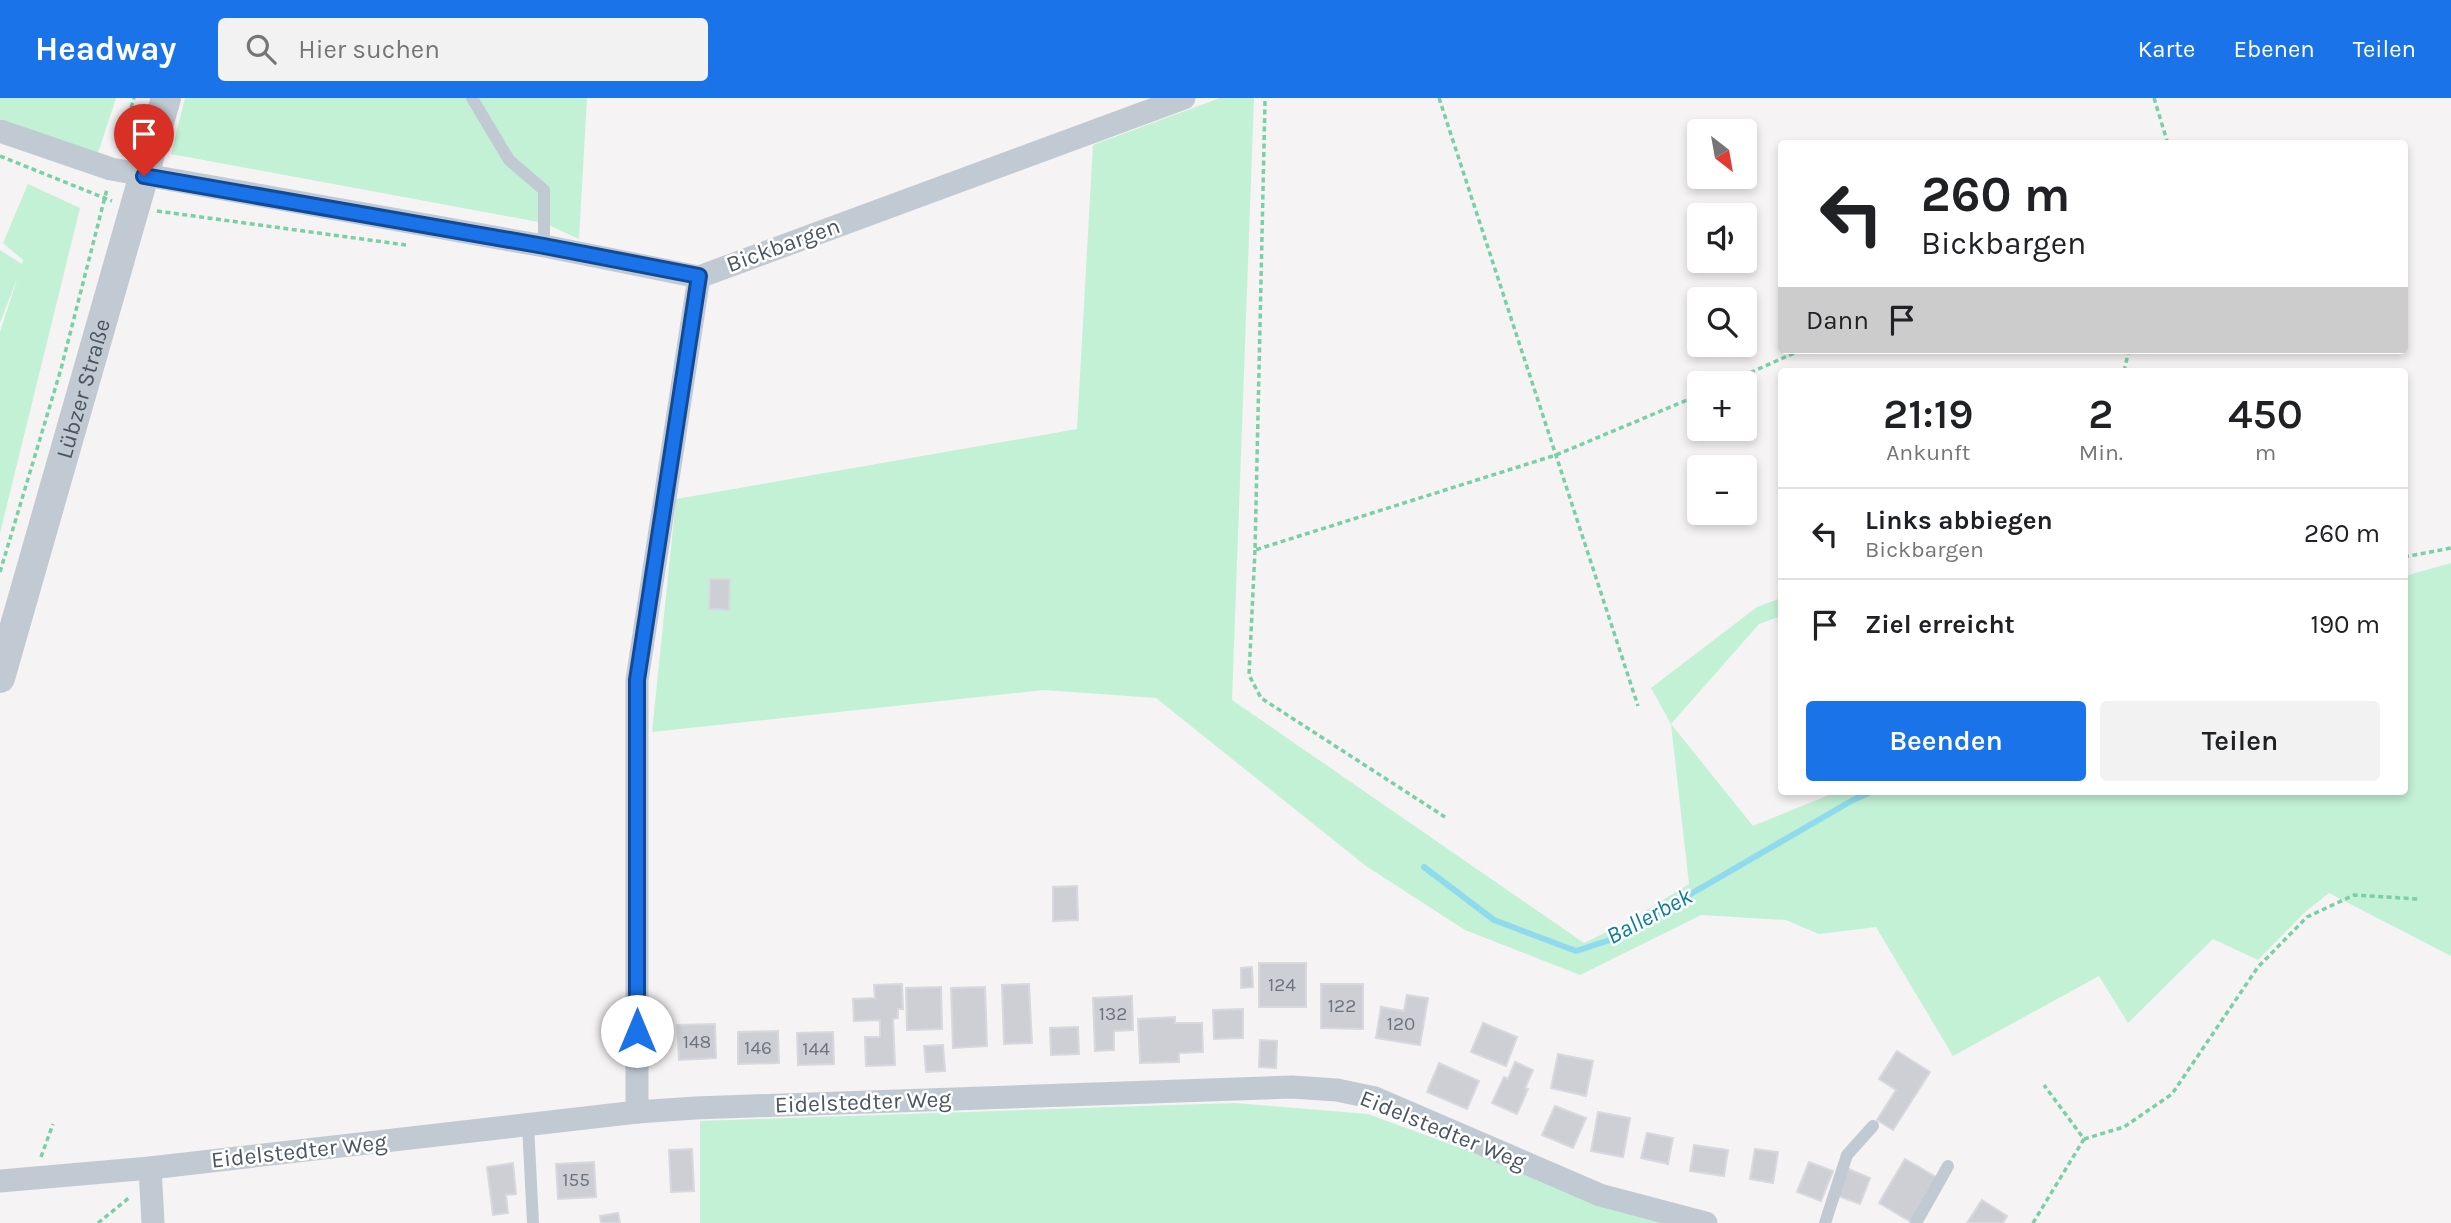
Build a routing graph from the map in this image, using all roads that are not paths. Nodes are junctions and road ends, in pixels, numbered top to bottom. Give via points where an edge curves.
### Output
1 (166, 98) edge
2 (472, 98) edge
3 (1184, 98) edge
4 (0, 131) edge
5 (144, 176) junction
6 (544, 246) junction
7 (699, 276) junction
8 (0, 678) edge
9 (637, 1112) junction
10 (528, 1125) junction
11 (1873, 1126) dead end
12 (1948, 1166) dead end
13 (150, 1174) junction
14 (0, 1181) edge
15 (153, 1223) edge
16 (533, 1223) edge
17 (1706, 1223) edge
18 (1825, 1223) edge
19 (1916, 1223) edge

1 - 5 street, Lübzer Straße
2 - 6 lane via 509,160 544,190
3 - 7 street, Bickbargen
4 - 5 street, Bickbargen
5 - 6 street, Bickbargen
5 - 8 street, Lübzer Straße
6 - 7 street, Bickbargen
7 - 9 street via 637,680
9 - 10 street, Eidelstedter Weg
9 - 17 street, Eidelstedter Weg via 1292,1087 1338,1090 1375,1098 1600,1195
10 - 13 street, Eidelstedter Weg
10 - 16 lane
11 - 18 lane via 1847,1155
12 - 19 lane
13 - 14 street, Eidelstedter Weg
13 - 15 street

